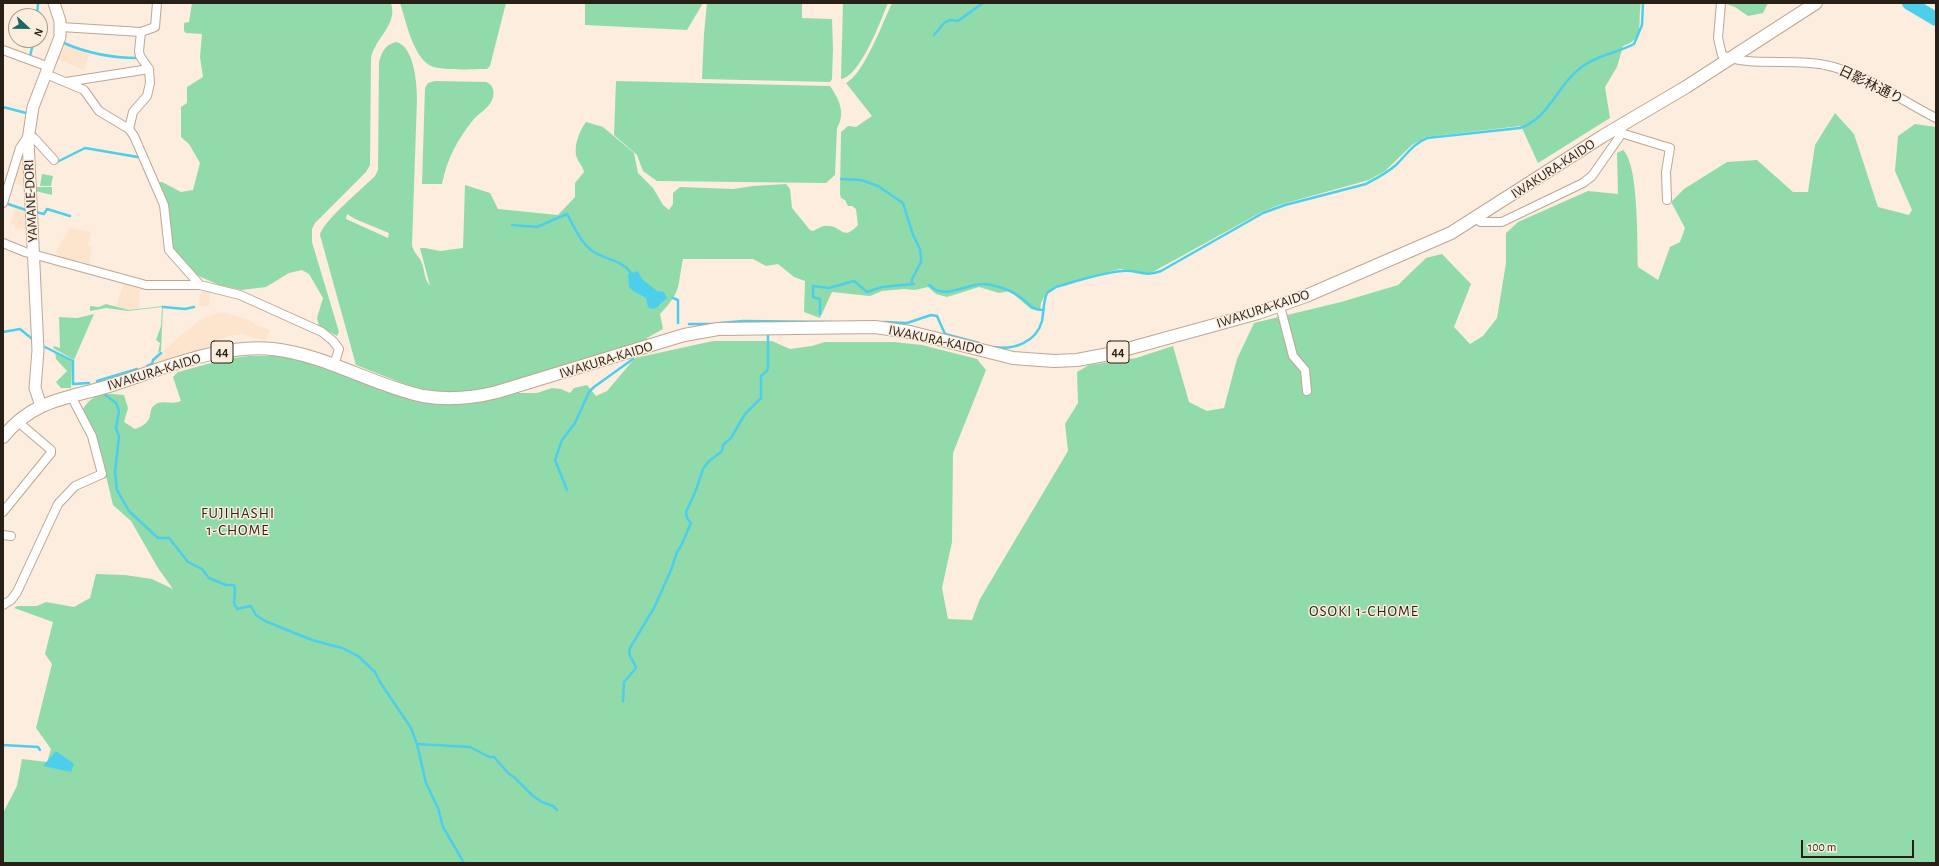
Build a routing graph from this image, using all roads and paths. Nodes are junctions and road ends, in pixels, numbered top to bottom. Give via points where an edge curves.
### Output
1 (54, 3) edge
2 (157, 3) edge
3 (1721, 3) edge
4 (1816, 3) edge
5 (61, 27) junction
6 (141, 32) junction
7 (3, 50) edge
8 (1731, 58) junction
9 (149, 69) junction
10 (47, 70) junction
11 (66, 82) junction
12 (1936, 118) edge
13 (128, 129) junction
14 (1621, 130) junction
15 (28, 136) junction
16 (54, 160) dead end
17 (1667, 200) dead end
18 (3, 203) edge
19 (1475, 219) junction
20 (3, 243) edge
21 (33, 254) junction
22 (200, 285) junction
23 (1280, 306) junction
24 (334, 365) junction
25 (1307, 391) dead end
26 (71, 396) junction
27 (41, 406) junction
28 (17, 421) junction
29 (3, 437) edge
30 (3, 512) edge
31 (3, 605) edge

1 - 5 street, YAMANE-DORI
2 - 6 street via 155,27
3 - 8 street via 1719,48 1722,55
4 - 8 main road, IWAKURA-KAIDO / 44
5 - 6 street
5 - 10 street, YAMANE-DORI
6 - 9 street via 140,56
7 - 10 street
8 - 12 street, 日影林通り via 1809,62 1838,68 1860,76
8 - 14 main road, IWAKURA-KAIDO / 44
9 - 11 street
9 - 13 street via 150,83 147,96 133,112
10 - 11 street
10 - 15 street, YAMANE-DORI via 31,112
11 - 13 street via 84,90 100,111
13 - 22 street via 134,136 162,198 169,250
14 - 17 street via 1670,148 1666,172
14 - 19 main road, IWAKURA-KAIDO / 44
14 - 19 street via 1592,176 1583,182 1502,222 1481,222
15 - 16 street via 34,138
15 - 18 street via 20,148
15 - 21 street, YAMANE-DORI
19 - 23 main road, IWAKURA-KAIDO / 44 via 1436,241
20 - 21 street
21 - 22 street via 146,285
21 - 27 street, YAMANE-DORI via 38,350 35,388
22 - 24 street via 240,294 322,332 333,340 339,349
23 - 24 main road, IWAKURA-KAIDO / 44 via 1109,354 1069,360 1013,358 910,332 874,327 710,330 684,335 506,390 466,398 440,398 417,394
23 - 25 street via 1293,356 1305,370
24 - 26 main road, IWAKURA-KAIDO / 44 via 277,350 237,350 211,354
26 - 27 main road, IWAKURA-KAIDO / 44
26 - 31 street via 92,436 102,474 75,486 58,504 17,592
27 - 28 main road, IWAKURA-KAIDO / 44
28 - 29 main road, IWAKURA-KAIDO / 44
28 - 30 street via 51,450 51,453

